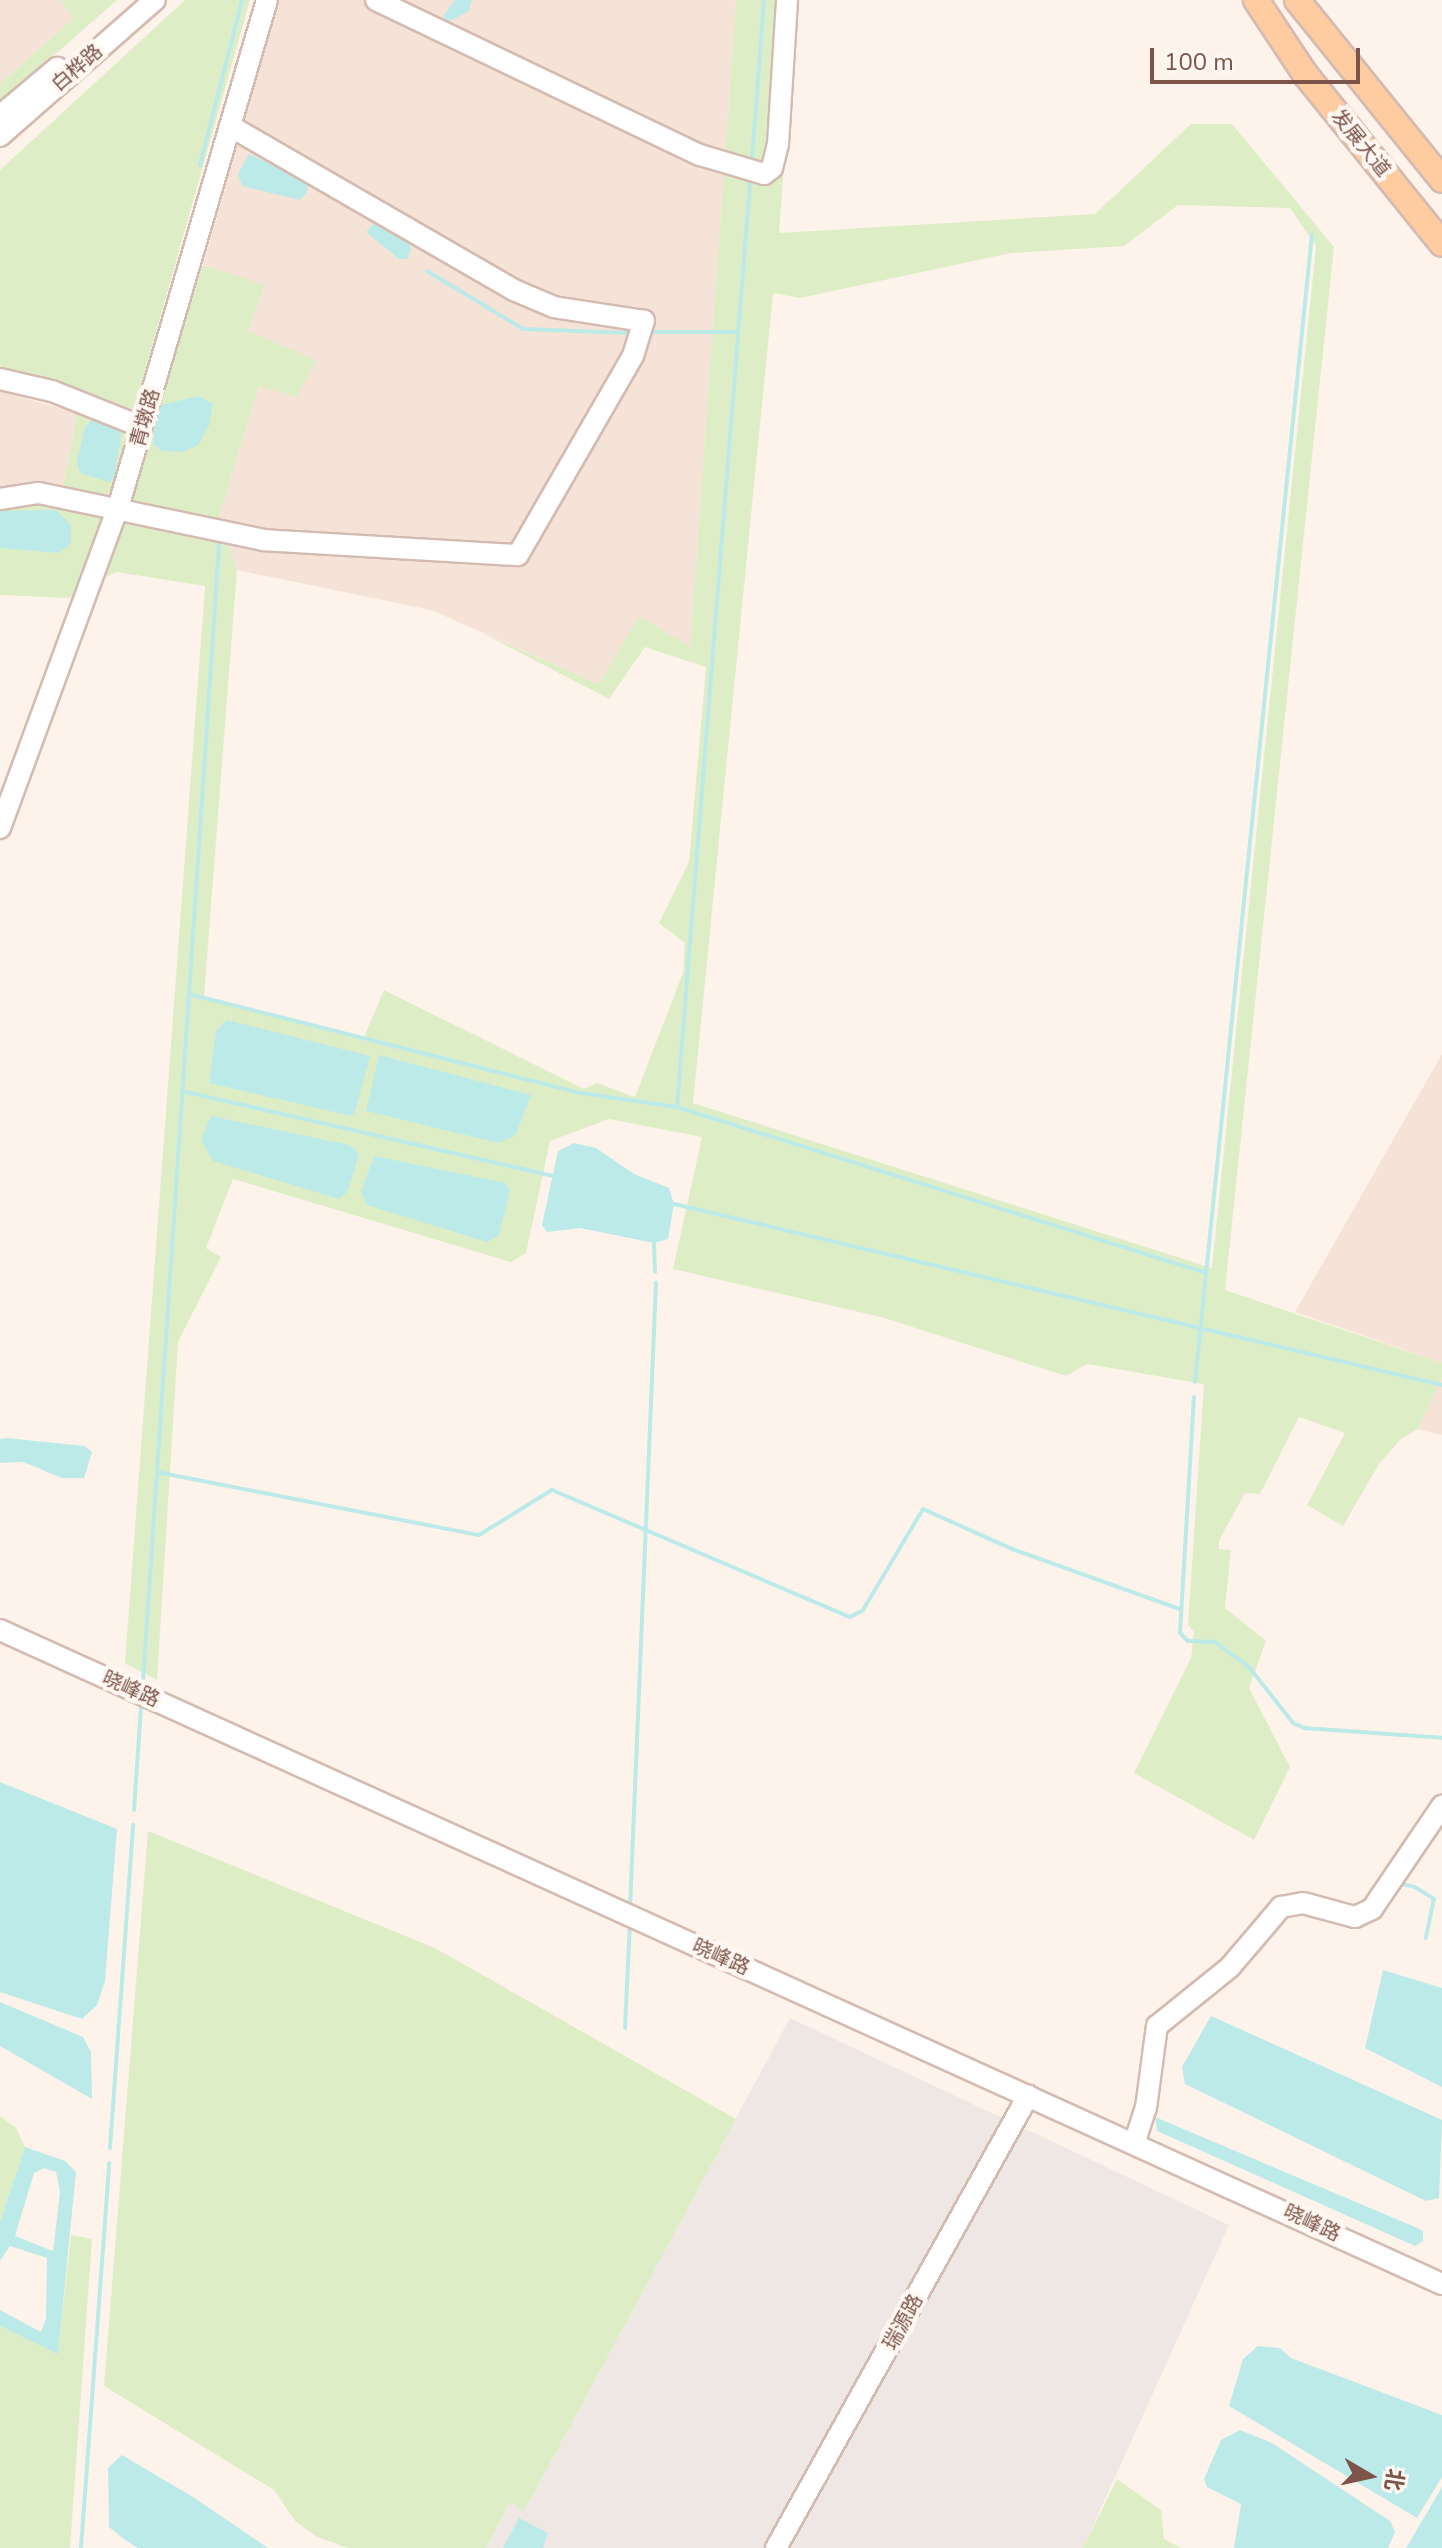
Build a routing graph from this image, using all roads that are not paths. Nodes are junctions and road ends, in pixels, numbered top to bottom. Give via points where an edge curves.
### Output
1 (136, 0) edge
2 (155, 0) edge
3 (267, 0) edge
4 (376, 0) edge
5 (787, 0) edge
6 (1256, 0) edge
7 (1297, 0) edge
8 (0, 116) edge
9 (230, 126) junction
10 (0, 136) edge
11 (1442, 180) edge
12 (1442, 244) edge
13 (0, 379) edge
14 (142, 427) junction
15 (0, 499) edge
16 (118, 508) junction
17 (0, 828) edge
18 (0, 1630) edge
19 (1442, 1806) edge
20 (1028, 2096) junction
21 (1135, 2141) junction
22 (1442, 2284) edge
23 (776, 2548) edge

1 - 8 street, 白桦路
2 - 10 street, 白桦路
3 - 9 street, 青墩路
4 - 5 street via 700,155 764,174 772,168 778,144
6 - 12 main road, 发展大道 via 1305,74
7 - 11 main road, 发展大道
9 - 14 street, 青墩路
9 - 16 street via 514,290 554,307 644,321 633,356 518,555 263,540
13 - 14 street via 52,391
14 - 16 street, 青墩路
15 - 16 street via 39,493
16 - 17 street, 青墩路
18 - 20 street, 晓峰路
19 - 21 street via 1372,1909 1355,1917 1303,1903 1281,1907 1230,1967 1157,2026 1146,2108
20 - 21 street, 晓峰路
20 - 23 street, 瑞源路
21 - 22 street, 晓峰路

